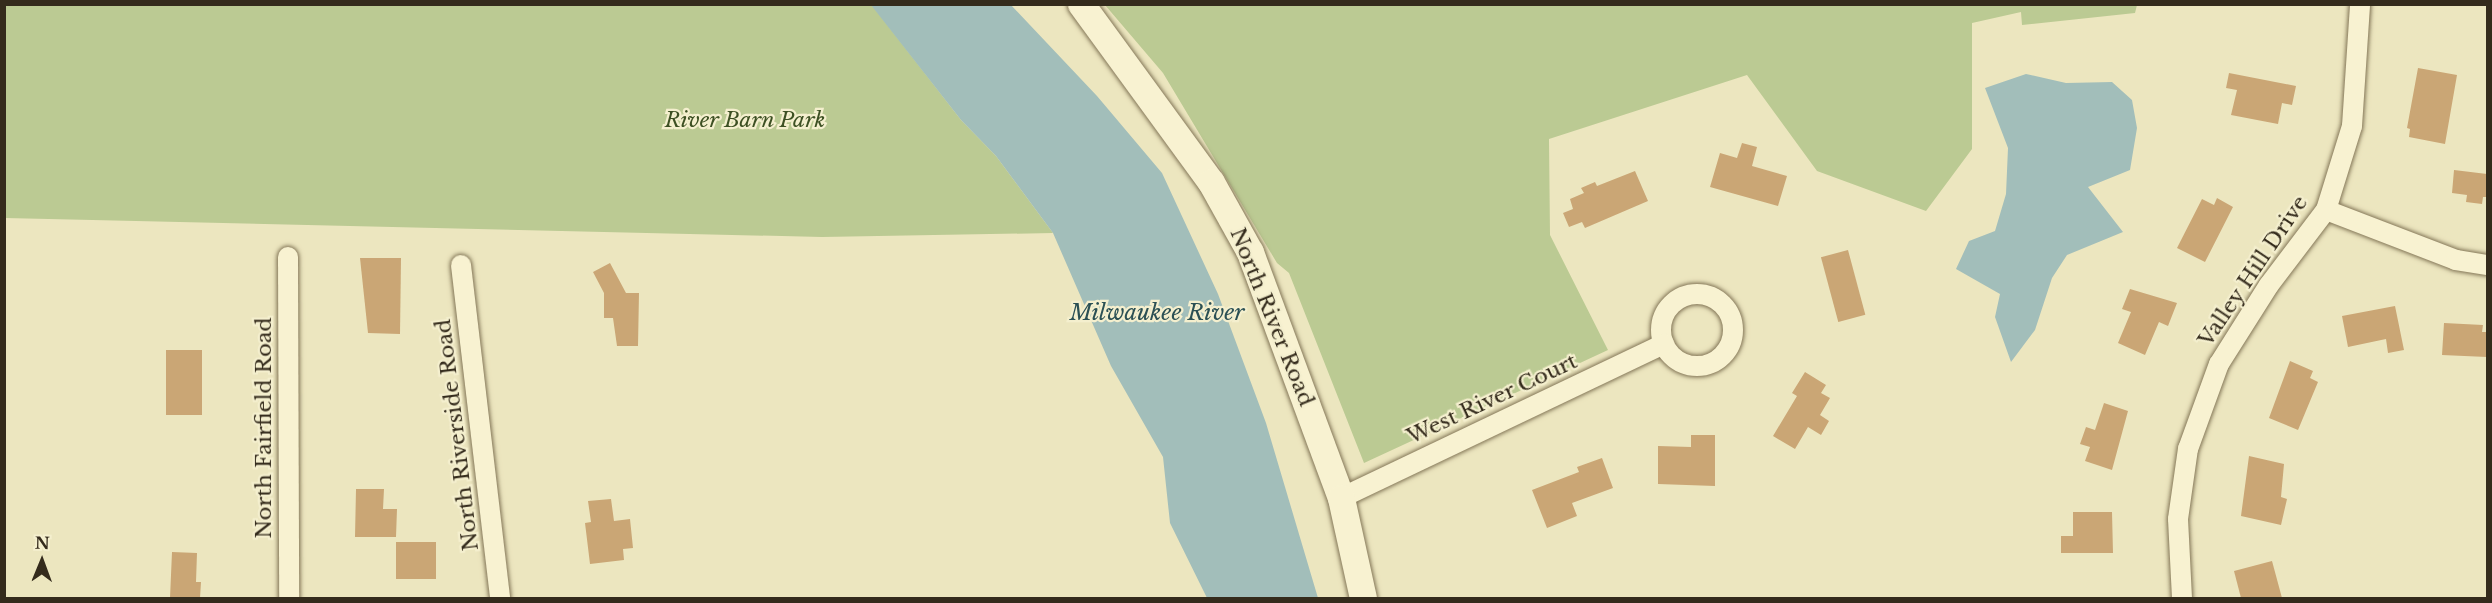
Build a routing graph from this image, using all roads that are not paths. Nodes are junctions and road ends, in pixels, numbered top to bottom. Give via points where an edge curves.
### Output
1 (1082, 4) edge
2 (2360, 4) edge
3 (2326, 210) junction
4 (288, 257) dead end
5 (461, 265) dead end
6 (2487, 266) edge
7 (1664, 344) dead end
8 (1341, 498) junction
9 (289, 598) edge
10 (500, 598) edge
11 (1363, 598) edge
12 (2182, 598) edge

1 - 8 street, North River Road via 1211,182 1250,252
2 - 3 street, Valley Hill Drive via 2352,126
3 - 6 street via 2456,260
3 - 12 street, Valley Hill Drive via 2262,295 2219,364 2207,396 2188,449 2178,519
4 - 9 street, North Fairfield Road
5 - 10 street, North Riverside Road
7 - 8 street, West River Court
8 - 11 street, North River Road

